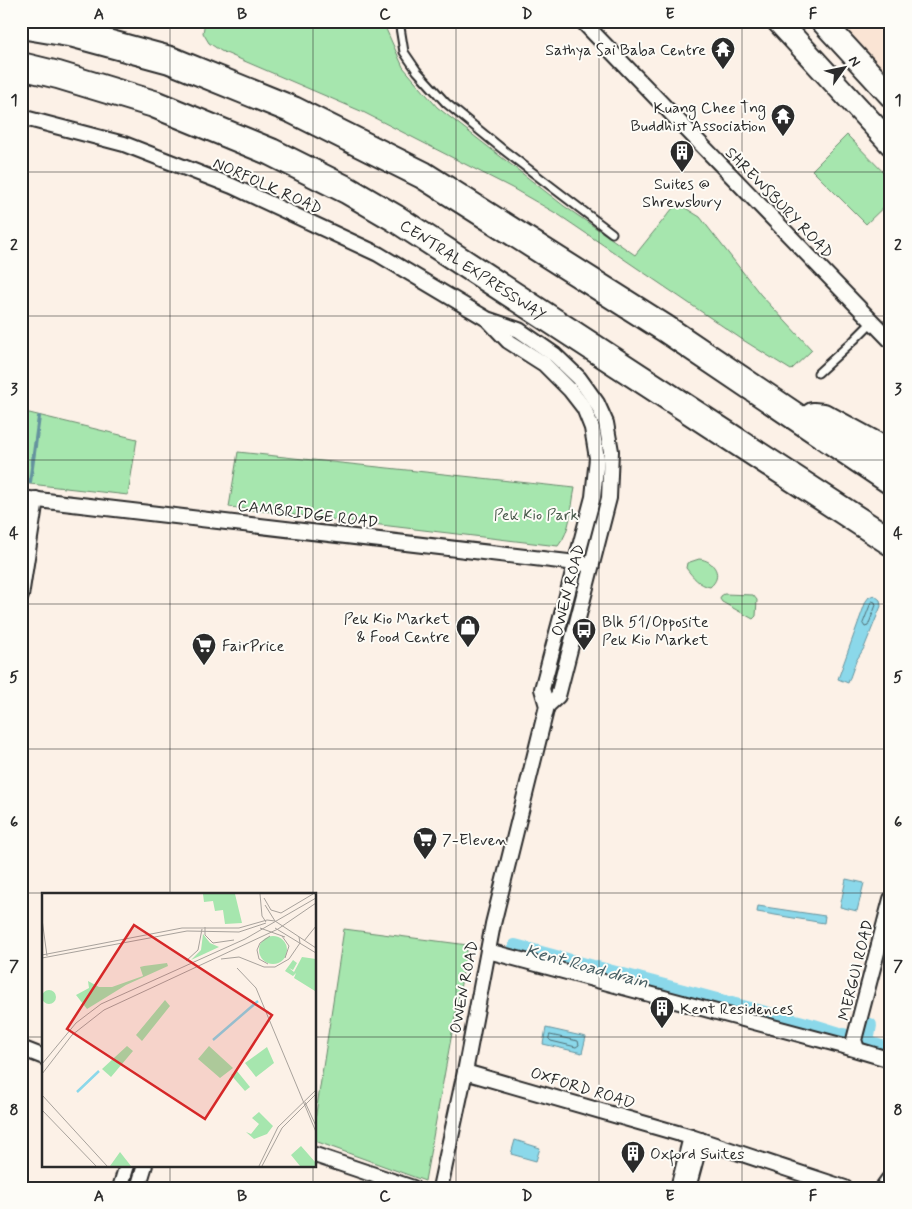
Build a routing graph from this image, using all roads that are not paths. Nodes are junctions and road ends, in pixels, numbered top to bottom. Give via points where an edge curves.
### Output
1 (399, 21) edge
2 (582, 21) edge
3 (779, 21) edge
4 (822, 21) edge
5 (841, 21) edge
6 (21, 25) edge
7 (21, 66) edge
8 (868, 71) junction
9 (891, 96) edge
10 (21, 117) edge
11 (891, 144) edge
12 (612, 233) dead end
13 (487, 319) junction
14 (872, 322) junction
15 (891, 341) edge
16 (818, 373) dead end
17 (792, 414) junction
18 (891, 454) edge
19 (891, 481) edge
20 (803, 484) junction
21 (21, 498) edge
22 (36, 499) junction
23 (891, 542) edge
24 (891, 556) edge
25 (576, 563) junction
26 (591, 565) junction
27 (21, 596) edge
28 (547, 706) junction
29 (891, 899) edge
30 (488, 950) junction
31 (856, 1045) junction
32 (21, 1048) edge
33 (42, 1056) edge
34 (891, 1060) edge
35 (465, 1072) junction
36 (696, 1139) junction
37 (316, 1155) edge
38 (126, 1166) edge
39 (145, 1166) edge
40 (891, 1181) edge
41 (120, 1188) edge
42 (138, 1188) edge
43 (413, 1188) edge
44 (440, 1188) edge
45 (678, 1188) edge
46 (688, 1188) edge
47 (845, 1188) edge
48 (886, 1188) edge

1 - 12 lane via 404,52 446,103
2 - 14 street, SHREWSBURY ROAD
3 - 11 main road
4 - 8 main road
5 - 8 main road via 844,32
6 - 17 highway via 74,34 170,60 294,110 415,170 658,324
7 - 20 highway, CENTRAL EXPRESSWAY via 154,104 271,152 347,190
8 - 9 main road
10 - 13 street, NORFOLK ROAD via 124,144 232,186 378,254
13 - 25 street, OWEN ROAD via 508,341 544,364 570,390 584,408 592,428 597,458 593,497
13 - 26 street, OWEN ROAD via 519,330 555,355 579,378 606,422 611,451 609,498
14 - 15 street, SHREWSBURY ROAD
14 - 16 lane
17 - 18 highway via 823,417
17 - 19 highway
20 - 23 highway, CENTRAL EXPRESSWAY
20 - 24 highway via 816,504
21 - 22 street, CAMBRIDGE ROAD
22 - 25 street, CAMBRIDGE ROAD
22 - 27 street
25 - 26 street, CAMBRIDGE ROAD
25 - 28 street, OWEN ROAD via 542,689
26 - 28 street, OWEN ROAD via 558,696
28 - 30 street, OWEN ROAD
29 - 31 street, MERGUI ROAD
30 - 31 street
30 - 35 street, OWEN ROAD
31 - 34 street
32 - 33 street
35 - 36 street, OXFORD ROAD
35 - 44 street, OWEN ROAD
36 - 45 street
36 - 46 street
36 - 47 street, OXFORD ROAD
37 - 43 street
38 - 41 street
39 - 42 street
40 - 48 street

